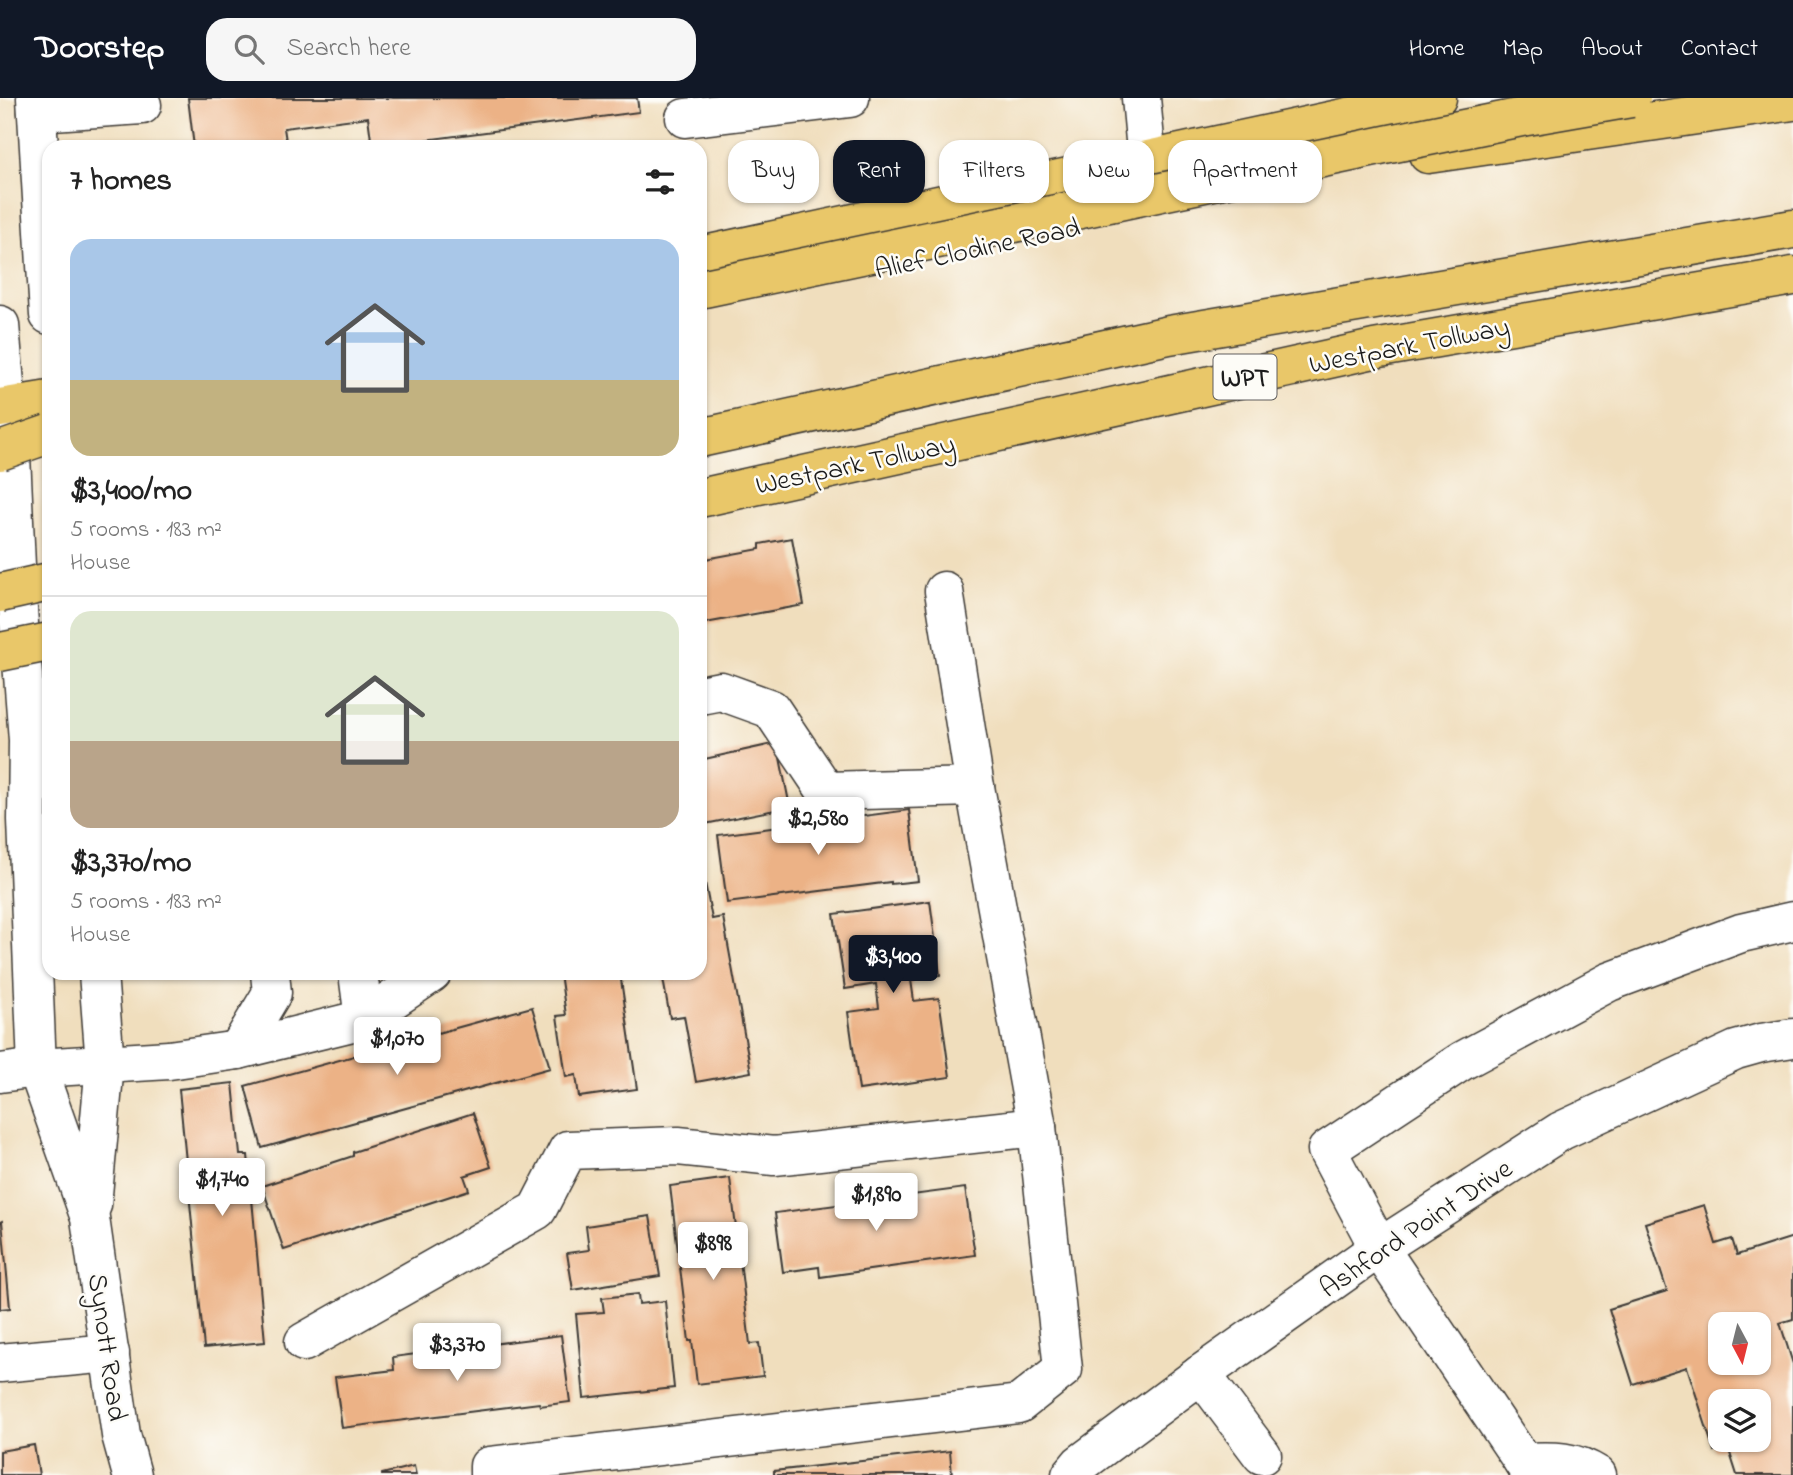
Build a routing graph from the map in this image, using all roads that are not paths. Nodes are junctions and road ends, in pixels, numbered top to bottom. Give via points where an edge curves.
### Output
1 (850, 98) edge
2 (1141, 98) edge
3 (1437, 98) edge
4 (1631, 98) edge
5 (1793, 101) edge
6 (36, 105) edge
7 (142, 106) dead end
8 (1604, 113) edge
9 (685, 121) edge
10 (1145, 140) edge
11 (1154, 159) edge
12 (1063, 179) edge
13 (42, 202) edge
14 (1793, 229) edge
15 (707, 254) edge
16 (1793, 276) edge
17 (707, 299) edge
18 (707, 299) edge
19 (0, 325) edge
20 (42, 401) edge
21 (3, 407) edge
22 (707, 436) edge
23 (42, 438) edge
24 (42, 449) edge
25 (4, 454) edge
26 (707, 496) edge
27 (42, 584) edge
28 (944, 591) dead end
29 (0, 593) edge
30 (42, 643) edge
31 (0, 652) edge
32 (707, 694) edge
33 (26, 741) edge
34 (975, 787) junction
35 (1793, 921) edge
36 (99, 980) edge
37 (271, 980) edge
38 (359, 980) edge
39 (421, 980) edge
40 (364, 1018) junction
41 (1793, 1038) edge
42 (238, 1050) junction
43 (106, 1064) junction
44 (37, 1068) junction
45 (0, 1073) edge
46 (1037, 1127) junction
47 (90, 1218) junction
48 (1379, 1248) junction
49 (304, 1342) dead end
50 (110, 1353) junction
51 (0, 1363) edge
52 (1201, 1374) junction
53 (1262, 1455) dead end
54 (1527, 1468) edge
55 (131, 1475) edge
56 (489, 1475) edge
57 (1071, 1475) edge
58 (1597, 1475) edge

1 - 9 street
2 - 10 street
3 - 11 main road, Alief Clodine Road
4 - 17 main road, bridge via 1385,145
5 - 8 main road, Alief Clodine Road
6 - 7 street
6 - 13 street
8 - 18 main road, Alief Clodine Road via 1473,146
12 - 15 main road, Alief Clodine Road
14 - 22 main road, Westpark Tollway / WPT via 1169,335
16 - 26 main road, Westpark Tollway / WPT via 1374,349
19 - 21 street, Synott Road
20 - 21 main road
21 - 25 street, Synott Road
23 - 25 main road, bridge
24 - 25 main road
25 - 33 street, Synott Road
27 - 29 main road, bridge
28 - 34 street
30 - 31 main road, bridge
32 - 34 street via 721,691 771,709 826,791
33 - 44 street, Synott Road
34 - 46 street
35 - 48 street via 1741,933 1609,982 1462,1061 1327,1150
36 - 43 street, Synott Road
37 - 42 street via 272,993
38 - 40 street
39 - 40 street
40 - 42 street
41 - 48 street, Ashford Point Drive via 1736,1051 1561,1131
42 - 43 street
43 - 44 street
43 - 47 street, Synott Road
44 - 45 street
44 - 47 street, Synott Road
46 - 49 street via 774,1156 678,1146 568,1150 537,1210
46 - 56 street via 1063,1368 1019,1404 489,1465
47 - 50 street, Synott Road
48 - 52 street, Ashford Point Drive
48 - 54 street
50 - 51 street
50 - 55 street, Synott Road
52 - 53 street
52 - 57 street, Ashford Point Drive
54 - 58 street via 1556,1461 1581,1465

